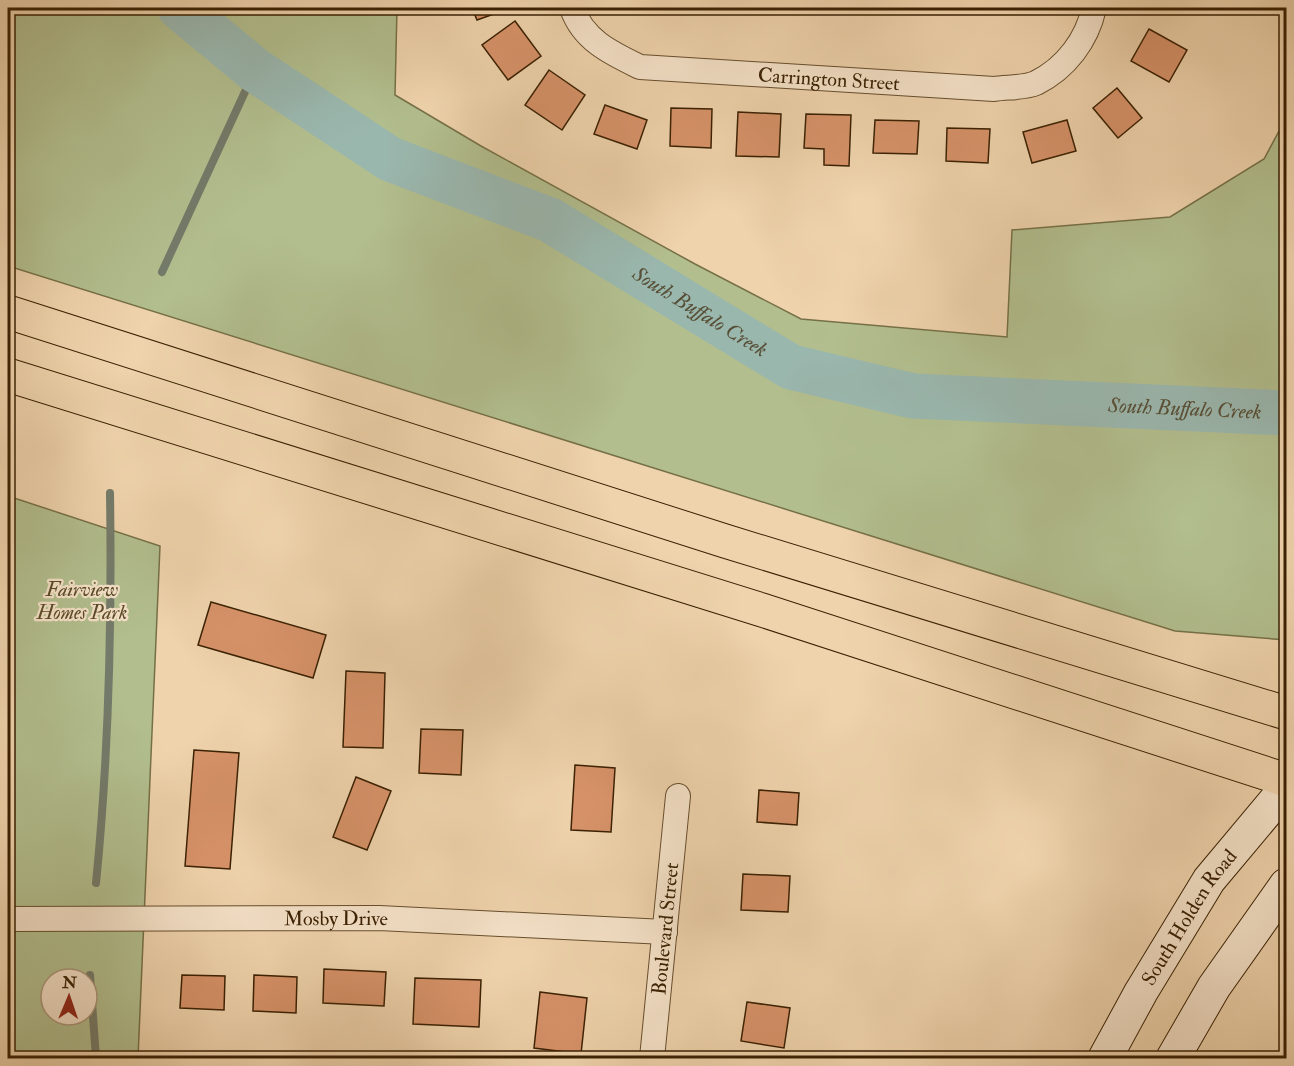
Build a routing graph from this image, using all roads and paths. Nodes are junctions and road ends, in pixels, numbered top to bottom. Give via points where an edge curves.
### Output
1 (572, 8) edge
2 (1094, 8) edge
3 (8, 312) edge
4 (8, 375) edge
5 (1287, 713) edge
6 (1287, 780) edge
7 (1287, 788) edge
8 (678, 796) dead end
9 (1281, 893) edge
10 (8, 919) edge
11 (665, 932) junction
12 (652, 1059) edge
13 (1105, 1059) edge
14 (1173, 1059) edge

1 - 2 street, Carrington Street via 575,18 602,48 640,68 994,89 1035,84 1070,59 1090,25
3 - 5 highway via 736,545
4 - 6 highway via 762,610
7 - 13 main road, South Holden Road via 1209,880
8 - 11 street, Boulevard Street
9 - 14 main road via 1214,987
10 - 11 street, Mosby Drive via 379,918
11 - 12 street, Boulevard Street

